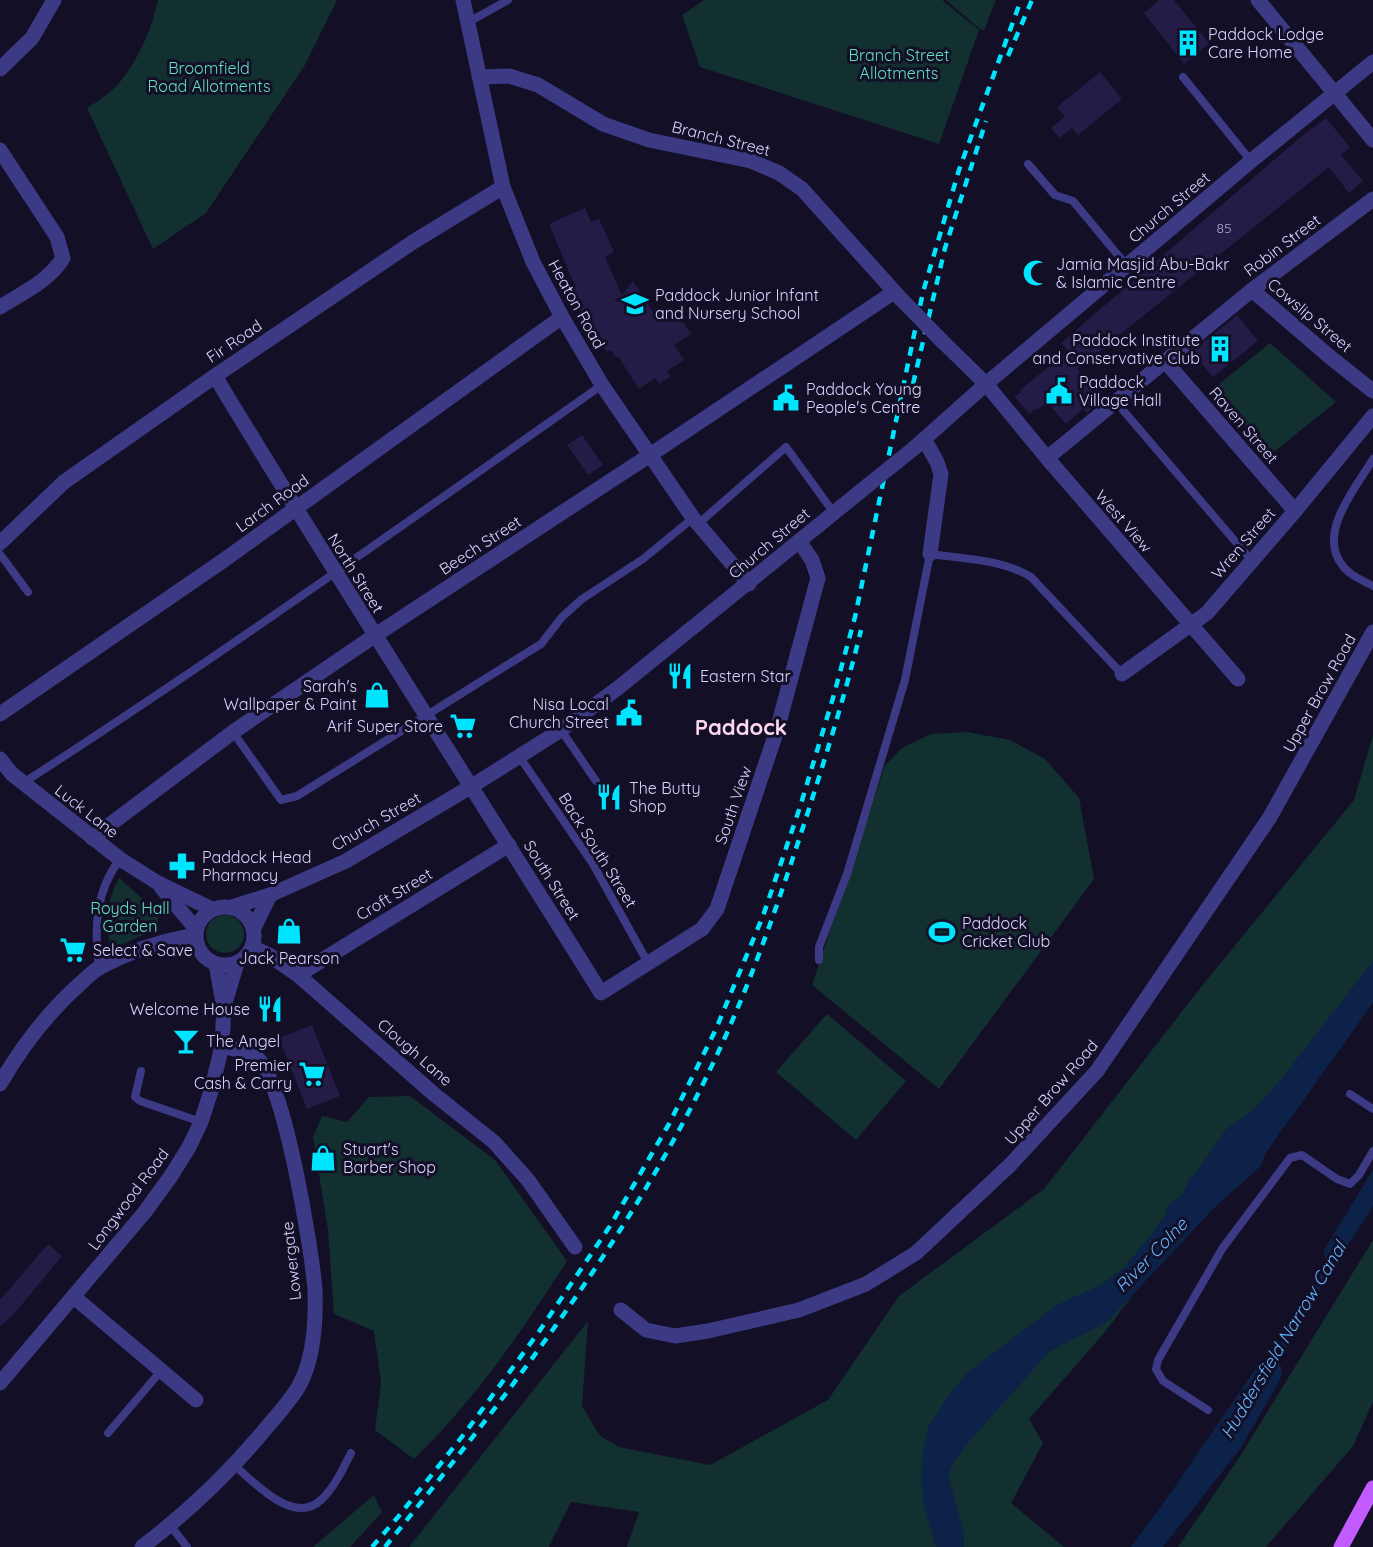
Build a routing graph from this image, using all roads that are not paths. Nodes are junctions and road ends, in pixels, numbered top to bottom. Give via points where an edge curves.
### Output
1 (54, 0) edge
2 (463, 0) edge
3 (507, 0) edge
4 (1258, 0) edge
5 (467, 23) junction
6 (1373, 62) edge
7 (0, 69) edge
8 (479, 76) junction
9 (1184, 77) dead end
10 (1335, 94) junction
11 (1373, 140) edge
12 (0, 150) edge
13 (1251, 161) junction
14 (1028, 164) dead end
15 (503, 187) junction
16 (1373, 199) edge
17 (1127, 266) junction
18 (1252, 290) junction
19 (898, 296) junction
20 (0, 307) edge
21 (562, 317) junction
22 (1166, 362) junction
23 (215, 376) junction
24 (986, 384) junction
25 (602, 385) junction
26 (1373, 391) edge
27 (1116, 402) junction
28 (1373, 416) edge
29 (918, 444) junction
30 (650, 455) junction
31 (1047, 458) junction
32 (1373, 459) edge
33 (295, 509) junction
34 (1295, 511) junction
35 (834, 513) junction
36 (696, 521) junction
37 (799, 541) junction
38 (0, 543) edge
39 (0, 554) edge
40 (930, 555) junction
41 (1252, 561) junction
42 (335, 574) junction
43 (749, 584) junction
44 (1373, 586) edge
45 (28, 592) dead end
46 (1190, 625) junction
47 (1373, 632) edge
48 (374, 636) junction
49 (1122, 674) joint
50 (1238, 679) dead end
51 (0, 714) edge
52 (426, 715) junction
53 (561, 730) junction
54 (233, 732) junction
55 (519, 756) junction
56 (0, 759) edge
57 (596, 781) dead end
58 (23, 783) junction
59 (472, 786) junction
60 (92, 838) junction
61 (509, 845) junction
62 (120, 860) junction
63 (158, 883) junction
64 (270, 895) junction
65 (232, 907) junction
66 (212, 909) junction
67 (254, 928) junction
68 (196, 932) junction
69 (252, 947) junction
70 (819, 960) dead end
71 (237, 963) junction
72 (648, 963) junction
73 (216, 964) junction
74 (99, 968) junction
75 (298, 975) junction
76 (601, 993) joint
77 (224, 1006) junction
78 (222, 1046) junction
79 (141, 1071) dead end
80 (0, 1084) edge
81 (1350, 1094) dead end
82 (1373, 1109) edge
83 (201, 1122) junction
84 (1373, 1151) edge
85 (575, 1247) dead end
86 (74, 1297) junction
87 (621, 1310) dead end
88 (160, 1371) junction
89 (0, 1383) edge
90 (196, 1400) dead end
91 (1208, 1410) dead end
92 (108, 1433) dead end
93 (351, 1453) dead end
94 (234, 1465) junction
95 (1373, 1488) edge
96 (170, 1525) junction
97 (142, 1547) edge
98 (187, 1547) edge
99 (1341, 1547) edge

1 - 7 street via 32,38
2 - 5 street, Heaton Road
3 - 5 lane
4 - 10 street
5 - 8 street, Heaton Road
6 - 10 street, Church Street
8 - 15 street, Heaton Road
8 - 19 street, Branch Street via 508,76 538,86 603,124 649,140 751,161 779,172 802,189
9 - 13 lane
10 - 11 street
10 - 13 street, Church Street
12 - 20 street via 57,237 63,258 36,285
13 - 17 street, Church Street
14 - 17 lane via 1055,195 1073,201
15 - 21 street, Heaton Road via 533,262
15 - 23 street, Fir Road via 413,242
16 - 18 street, Robin Street
17 - 24 street, Church Street
18 - 22 street, Robin Street
18 - 26 street, Cowslip Street
19 - 24 street, Branch Street, bridge
19 - 30 street, Beech Street
21 - 25 street, Heaton Road
21 - 33 street, Larch Road
22 - 27 street, Robin Street
22 - 34 street, Raven Street
23 - 33 street, North Street
23 - 38 street, Fir Road via 64,482
24 - 29 street, Church Street
24 - 31 street, West View
25 - 30 street, Heaton Road
25 - 42 lane
27 - 31 street, Robin Street
27 - 41 lane
28 - 34 street, Wren Street
29 - 35 street, Church Street, bridge
29 - 40 street via 937,462 941,474
30 - 36 street, Heaton Road
30 - 48 street, Beech Street
31 - 46 street, West View
32 - 44 lane via 1336,521 1333,535 1341,564
33 - 42 street, North Street
33 - 51 street, Larch Road
34 - 41 street, Wren Street
35 - 36 lane via 786,447
35 - 37 street, Church Street
36 - 43 street, Heaton Road
36 - 52 lane via 582,599 541,644
37 - 43 street, Church Street
37 - 72 street, South View via 812,560 818,579 777,730 717,909 702,929
39 - 45 lane
40 - 49 lane via 1000,564 1031,577
40 - 70 lane via 905,680 847,874 819,947
41 - 46 street, Wren Street via 1207,613
42 - 48 street, North Street
42 - 58 lane
43 - 53 street, Church Street
46 - 49 street, Wren Street
46 - 50 street, West View
47 - 87 street, Upper Brow Road via 1270,817 1097,1071 1010,1165 916,1253 866,1284 800,1310 708,1331 675,1336 646,1330
48 - 52 street, North Street
48 - 54 street, Beech Street
52 - 54 lane via 297,796 281,800
52 - 59 street, North Street
53 - 55 street, Church Street
53 - 57 lane
54 - 60 street, Beech Street
55 - 59 street, Church Street
55 - 72 lane, Back South Street via 593,864
56 - 58 street, Luck Lane
58 - 60 street, Luck Lane
59 - 61 street, South Street
59 - 64 street, Church Street via 345,861
60 - 62 street, Luck Lane
61 - 75 street, Croft Street
61 - 76 street, South Street
62 - 63 street, Luck Lane
62 - 74 lane via 110,872 98,906 95,939
63 - 66 street, Luck Lane
63 - 68 street, Luck Lane
64 - 65 street, Church Street
64 - 67 street
65 - 66 street
65 - 67 street via 244,912
66 - 68 street
67 - 69 street
68 - 73 street via 202,955
68 - 74 street via 159,942
69 - 71 street
69 - 75 street, Clough Lane
71 - 73 street
71 - 77 street, Longwood Road
72 - 76 street, South View
73 - 77 street, Longwood Road
74 - 80 street via 46,1018
75 - 85 street, Clough Lane via 494,1142 548,1195
77 - 78 street, Longwood Road
78 - 83 street, Longwood Road
78 - 94 street, Lowergate via 256,1057 270,1077 305,1212 315,1291 311,1351 300,1383
79 - 83 lane via 135,1097
81 - 82 lane
83 - 86 street, Longwood Road via 171,1176
84 - 91 lane via 1350,1184 1302,1155 1290,1158 1222,1250 1156,1369 1163,1381
86 - 88 street
86 - 89 street, Longwood Road
88 - 90 street
88 - 92 lane
93 - 94 lane via 321,1500 294,1508 277,1501
94 - 96 street, Lowergate
95 - 99 main road
96 - 97 street, Lowergate
96 - 98 lane

